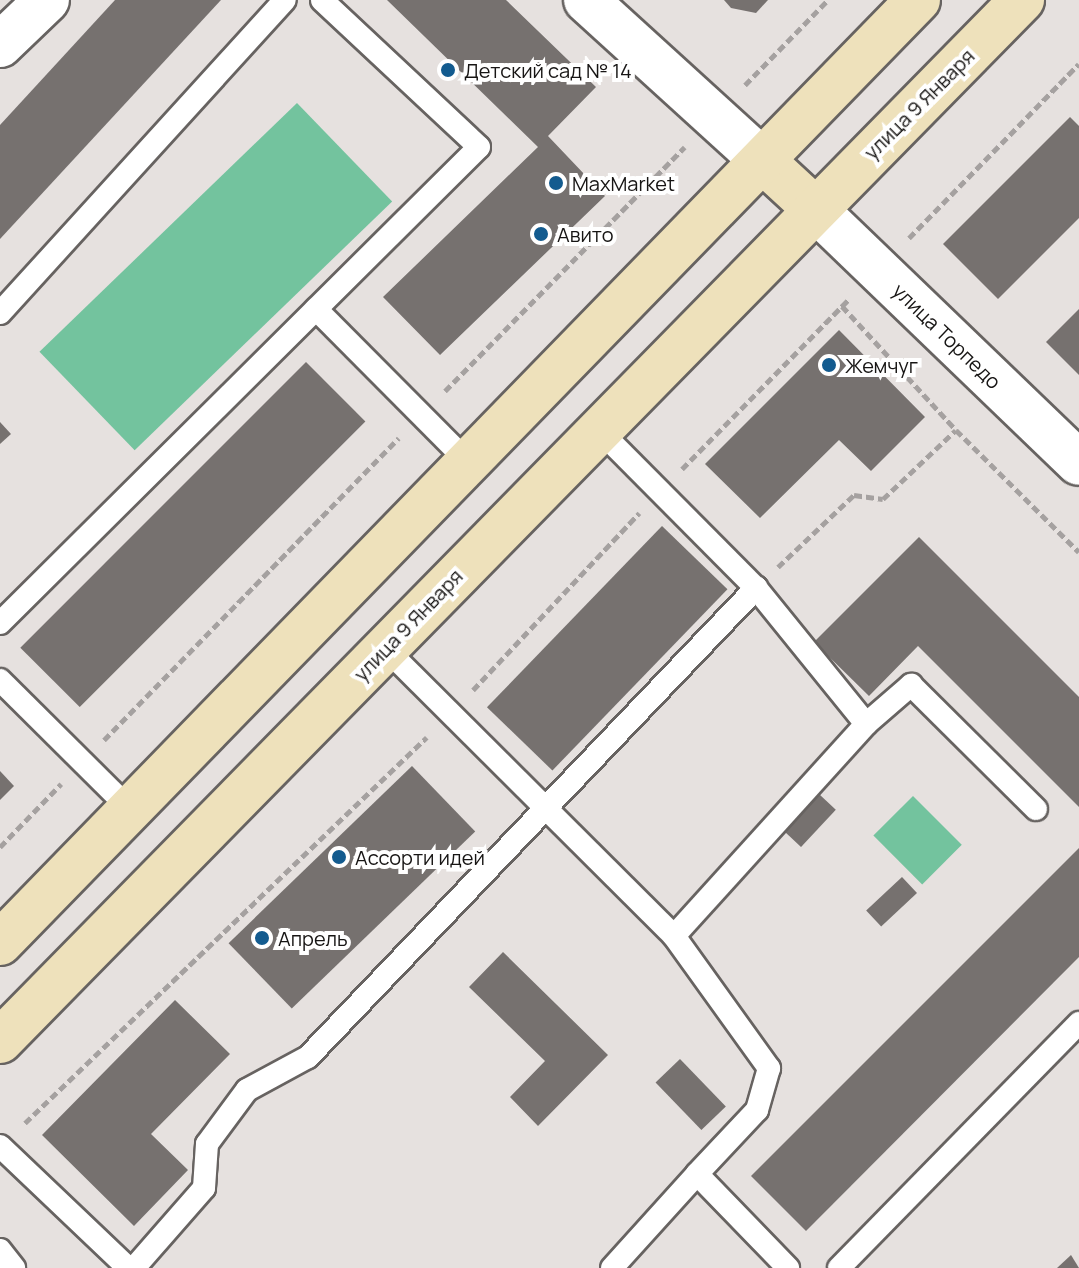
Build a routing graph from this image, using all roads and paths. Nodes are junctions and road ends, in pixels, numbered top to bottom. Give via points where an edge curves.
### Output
1 (47, 0) edge
2 (285, 0) edge
3 (322, 0) edge
4 (586, 0) edge
5 (918, 0) edge
6 (1022, 0) edge
7 (0, 45) edge
8 (1079, 64) edge
9 (763, 161) junction
10 (815, 209) junction
11 (878, 269) junction
12 (842, 306) dead end
13 (316, 309) junction
14 (0, 313) edge
15 (599, 430) junction
16 (956, 430) junction
17 (468, 462) junction
18 (1079, 463) edge
19 (1079, 552) edge
20 (756, 588) junction
21 (0, 623) edge
22 (385, 648) junction
23 (0, 680) edge
24 (866, 724) junction
25 (130, 809) junction
26 (1036, 809) dead end
27 (549, 811) junction
28 (674, 936) junction
29 (0, 943) edge
30 (1079, 1023) edge
31 (0, 1041) edge
32 (0, 1146) edge
33 (697, 1174) junction
34 (0, 1250) edge
35 (14, 1268) edge
36 (128, 1268) edge
37 (134, 1268) edge
38 (612, 1268) edge
39 (788, 1268) edge
40 (839, 1268) edge

1 - 7 street
2 - 14 lane
3 - 13 lane via 479,147
4 - 9 street
5 - 9 main road
6 - 10 main road, улица 9 Января
8 - 11 path
9 - 10 main road
9 - 17 main road
10 - 11 street, улица Торпедо
10 - 15 main road, улица 9 Января
11 - 18 street, улица Торпедо
12 - 16 path
13 - 17 lane
13 - 21 lane
15 - 20 lane
15 - 22 main road, улица 9 Января
16 - 19 path
16 - 20 path via 883,499 854,495
17 - 25 main road
20 - 24 lane
20 - 27 lane
22 - 27 lane
22 - 31 main road, улица 9 Января
23 - 25 lane
24 - 26 lane via 911,685
24 - 28 lane
25 - 29 main road
27 - 28 lane
27 - 37 lane via 488,865 308,1057 247,1090 207,1144 204,1188
28 - 33 lane via 769,1068 757,1110
30 - 40 lane
32 - 36 lane
33 - 38 lane
33 - 39 lane
34 - 35 lane

